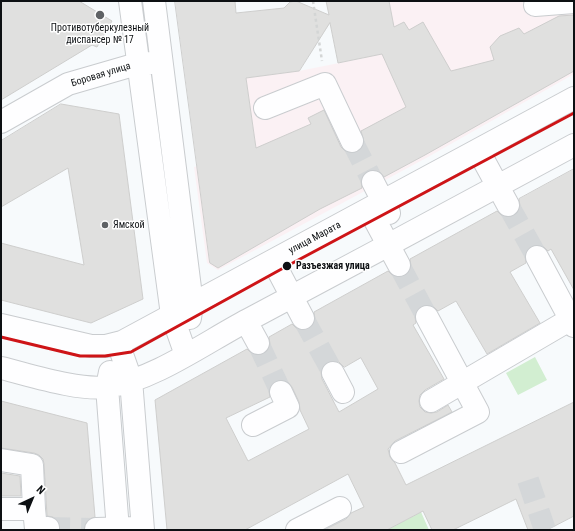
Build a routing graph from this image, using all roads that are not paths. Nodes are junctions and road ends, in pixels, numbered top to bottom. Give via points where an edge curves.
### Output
1 (130, 1) edge
2 (154, 1) edge
3 (574, 2) edge
4 (535, 5) dead end
5 (162, 61) junction
6 (137, 64) junction
7 (574, 98) edge
8 (266, 108) dead end
9 (1, 122) edge
10 (352, 141) tunnel mouth
11 (574, 145) edge
12 (478, 150) junction
13 (373, 182) tunnel mouth
14 (498, 186) junction
15 (376, 205) junction
16 (508, 205) tunnel mouth
17 (395, 242) junction
18 (537, 257) tunnel mouth
19 (273, 261) junction
20 (399, 265) tunnel mouth
21 (292, 297) junction
22 (192, 304) junction
23 (172, 315) junction
24 (427, 317) tunnel mouth
25 (304, 318) tunnel mouth
26 (246, 321) junction
27 (572, 323) edge
28 (1, 325) edge
29 (118, 343) junction
30 (258, 343) tunnel mouth
31 (186, 355) junction
32 (1, 368) edge
33 (333, 373) tunnel mouth
34 (131, 380) junction
35 (462, 382) junction
36 (107, 387) junction
37 (281, 392) tunnel mouth
38 (343, 392) dead end
39 (431, 401) dead end
40 (253, 425) dead end
41 (401, 452) dead end
42 (1, 460) edge
43 (1, 508) edge
44 (340, 508) dead end
45 (34, 509) junction
46 (48, 528) dead end
47 (143, 528) edge
48 (96, 529) edge
49 (118, 529) edge
50 (297, 530) edge

1 - 6 street
2 - 5 street
3 - 4 street
5 - 6 street, Боровая улица
5 - 22 street
6 - 9 street, Боровая улица via 68,84
6 - 23 street
7 - 12 street, улица Марата
8 - 10 street via 325,84
11 - 14 street
12 - 14 street
12 - 15 street, улица Марата
13 - 15 street
14 - 16 street
14 - 17 street
15 - 17 street
15 - 19 street, улица Марата
17 - 20 street
17 - 21 street
18 - 27 street
19 - 21 street
19 - 22 street, улица Марата
21 - 25 street
21 - 26 street
22 - 23 street, улица Марата
22 - 31 street
23 - 29 street, улица Марата
23 - 31 street
24 - 35 street
26 - 30 street
26 - 31 street
27 - 35 street
28 - 29 street, улица Марата via 86,346
29 - 34 street
29 - 36 street
31 - 34 street
32 - 36 street via 76,386
33 - 38 street
34 - 36 street
34 - 47 street
35 - 39 street
35 - 41 street via 478,412
36 - 49 street
37 - 40 street via 288,407
42 - 45 street via 32,465
43 - 45 street
44 - 50 street
45 - 46 street via 36,529
47 - 49 street
48 - 49 street

